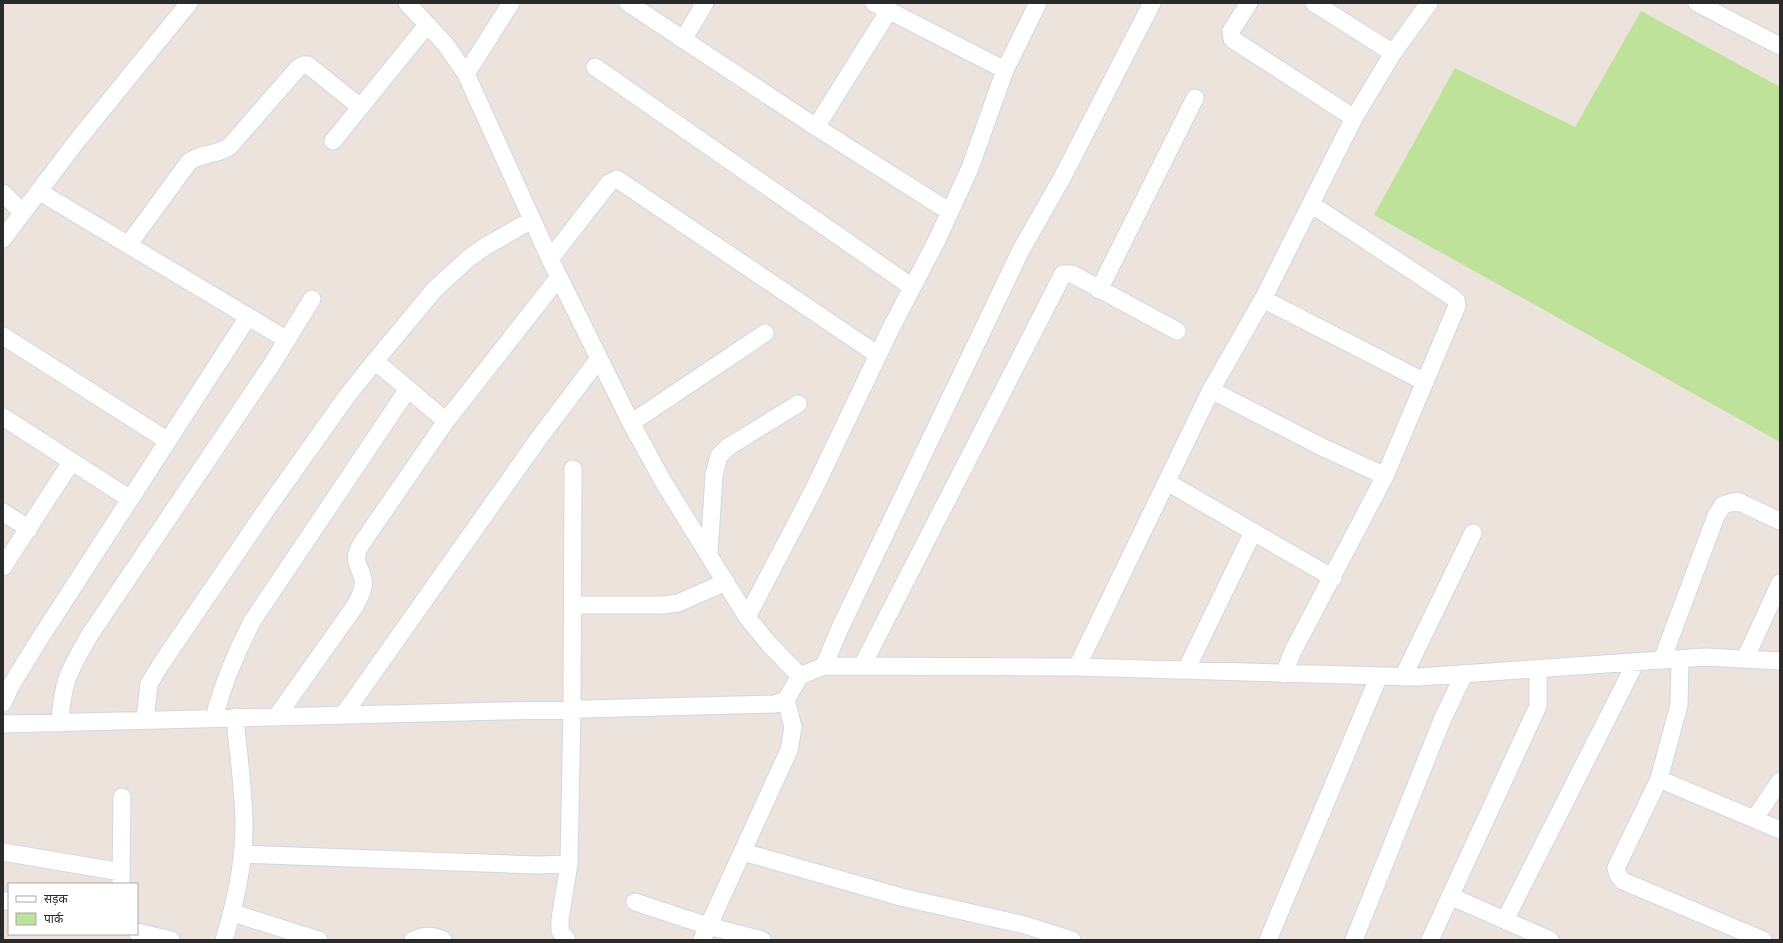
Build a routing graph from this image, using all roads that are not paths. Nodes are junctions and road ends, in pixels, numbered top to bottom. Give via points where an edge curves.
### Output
1 (189, 3) edge
2 (407, 3) edge
3 (511, 3) edge
4 (628, 3) edge
5 (705, 3) edge
6 (874, 3) edge
7 (1038, 3) edge
8 (1152, 3) edge
9 (1249, 3) edge
10 (1314, 3) edge
11 (1429, 3) edge
12 (1698, 3) edge
13 (888, 12) junction
14 (427, 25) junction
15 (683, 40) junction
16 (1780, 46) edge
17 (1393, 53) junction
18 (595, 67) dead end
19 (1005, 70) junction
20 (466, 74) junction
21 (1195, 98) dead end
22 (360, 107) junction
23 (1354, 118) junction
24 (816, 127) junction
25 (333, 141) dead end
26 (40, 192) junction
27 (3, 193) edge
28 (1311, 204) junction
29 (950, 212) junction
30 (23, 213) junction
31 (532, 220) junction
32 (3, 239) edge
33 (128, 245) junction
34 (550, 259) junction
35 (559, 277) junction
36 (912, 287) junction
37 (1099, 290) junction
38 (312, 299) dead end
39 (1264, 299) junction
40 (248, 317) junction
41 (1177, 331) dead end
42 (765, 333) dead end
43 (3, 336) edge
44 (287, 340) junction
45 (878, 355) junction
46 (598, 360) junction
47 (375, 361) junction
48 (1425, 382) junction
49 (408, 389) junction
50 (1211, 390) junction
51 (798, 404) dead end
52 (3, 417) edge
53 (446, 421) junction
54 (631, 424) junction
55 (168, 441) junction
56 (72, 461) junction
57 (573, 469) dead end
58 (1385, 476) junction
59 (1167, 482) junction
60 (130, 499) junction
61 (3, 512) edge
62 (1780, 521) edge
63 (28, 529) junction
64 (1253, 532) junction
65 (1473, 533) dead end
66 (709, 553) junction
67 (3, 567) edge
68 (1333, 578) junction
69 (726, 582) junction
70 (1780, 583) edge
71 (573, 605) junction
72 (747, 618) junction
73 (1680, 659) junction
74 (1745, 659) junction
75 (1662, 660) junction
76 (1780, 661) edge
77 (1636, 662) junction
78 (824, 666) junction
79 (862, 666) junction
80 (1077, 667) junction
81 (1538, 669) junction
82 (1186, 670) junction
83 (1284, 674) junction
84 (1464, 674) junction
85 (800, 676) junction
86 (1379, 676) junction
87 (1403, 677) junction
88 (786, 700) junction
89 (3, 703) edge
90 (572, 709) junction
91 (344, 714) junction
92 (277, 716) junction
93 (235, 717) junction
94 (214, 718) junction
95 (144, 720) junction
96 (60, 723) junction
97 (3, 724) edge
98 (1659, 779) junction
99 (1780, 781) edge
100 (122, 797) dead end
101 (1755, 818) junction
102 (1780, 830) edge
103 (3, 852) edge
104 (743, 852) junction
105 (242, 854) junction
106 (569, 864) junction
107 (121, 878) edge
108 (1450, 896) junction
109 (635, 902) dead end
110 (232, 912) junction
111 (1505, 920) junction
112 (138, 932) edge
113 (705, 933) edge
114 (171, 940) edge
115 (224, 940) edge
116 (319, 940) edge
117 (414, 940) edge
118 (443, 940) edge
119 (567, 940) edge
120 (762, 940) edge
121 (1072, 940) edge
122 (1268, 940) edge
123 (1354, 940) edge
124 (1430, 940) edge
125 (1550, 940) edge
126 (1763, 940) edge

1 - 26 street via 76,142
2 - 14 street
3 - 20 street
4 - 15 street
5 - 15 street
6 - 13 street
7 - 19 street
8 - 78 street via 1062,178 1021,250
9 - 23 street via 1231,31 1232,39
10 - 17 street
11 - 17 street
12 - 16 street
13 - 19 street
13 - 24 street
14 - 20 street via 446,45
14 - 22 street
15 - 24 street
17 - 23 street
18 - 36 street
19 - 29 street via 970,168
20 - 31 street
21 - 37 street
22 - 25 street
22 - 33 street via 308,65 303,65 230,146 222,152 196,157 189,162
23 - 28 street
24 - 29 street
26 - 30 street
26 - 33 street
27 - 30 street
28 - 39 street
28 - 48 street via 1456,300 1456,312
29 - 36 street
30 - 32 street
31 - 34 street
31 - 47 street via 469,258 435,289
33 - 40 street
34 - 35 street
34 - 45 street via 609,183 617,179
35 - 46 street
35 - 53 street
36 - 45 street
37 - 41 street
37 - 79 street via 1072,274 1065,273 1061,276
38 - 44 street
39 - 48 street
39 - 50 street
40 - 44 street
40 - 55 street
42 - 54 street
43 - 55 street
44 - 96 street via 89,636 63,687
45 - 72 street via 813,491
46 - 54 street
46 - 91 street via 539,438
47 - 49 street
47 - 95 street via 270,504 161,664 149,684
48 - 58 street
49 - 53 street
49 - 94 street via 253,620 221,688
50 - 58 street
50 - 59 street
51 - 66 street via 728,447 719,456 714,475
52 - 56 street
53 - 92 street via 357,551 355,561 363,578 361,594 355,606
54 - 66 street via 664,483
55 - 60 street
56 - 60 street
56 - 63 street
57 - 71 street
58 - 68 street
59 - 64 street
59 - 80 street
60 - 89 street via 10,687
61 - 63 street
62 - 75 street via 1737,501 1723,505 1716,516
63 - 67 street
64 - 68 street
64 - 82 street
65 - 87 street
66 - 69 street
68 - 83 street via 1294,650
69 - 71 street via 688,599 663,605
69 - 72 street
70 - 74 street
71 - 90 street
72 - 85 street
73 - 74 street
73 - 75 street
73 - 98 street via 1679,705
74 - 76 street
75 - 77 street
77 - 81 street
77 - 111 street
78 - 79 street
78 - 85 street
79 - 80 street
80 - 82 street
81 - 84 street
81 - 108 street via 1538,706
82 - 83 street
83 - 86 street
84 - 87 street
84 - 123 street via 1443,718
85 - 88 street
86 - 87 street
86 - 122 street
88 - 90 street via 775,704
88 - 104 street via 793,727 789,750
90 - 91 street
90 - 106 street
91 - 92 street
92 - 93 street
93 - 94 street
93 - 105 street via 243,797
94 - 95 street
95 - 96 street
96 - 97 street
98 - 101 street
98 - 126 street via 1616,868 1618,875 1623,881
99 - 101 street
100 - 107 street
101 - 102 street
103 - 107 street
104 - 113 street
104 - 121 street via 901,897 1026,925
105 - 106 street
105 - 110 street
106 - 119 street via 560,919 560,931
108 - 111 street
108 - 124 street
109 - 113 street
110 - 115 street
110 - 116 street
111 - 125 street
112 - 114 street
113 - 120 street
117 - 118 street via 424,936

